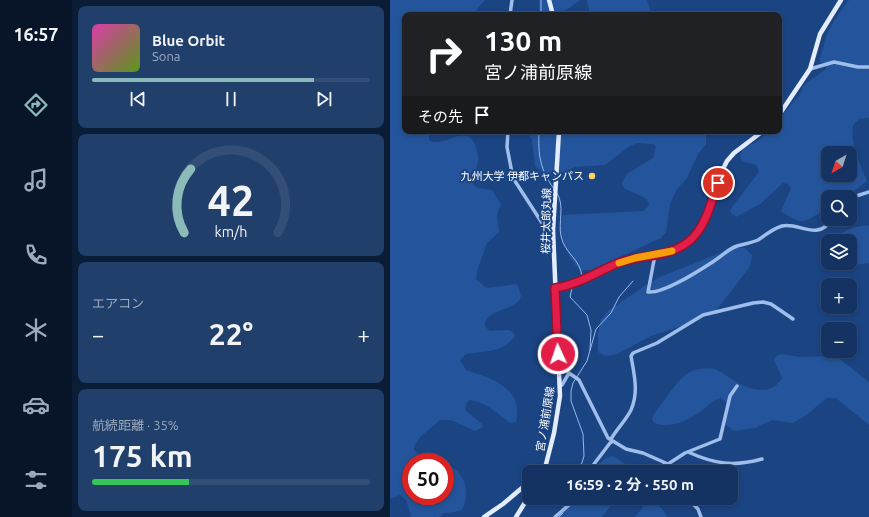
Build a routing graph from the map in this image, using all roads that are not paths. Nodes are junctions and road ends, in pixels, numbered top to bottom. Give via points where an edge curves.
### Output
1 (512, 0) edge
2 (549, 0) edge
3 (841, 0) edge
4 (510, 12) edge
5 (552, 12) edge
6 (869, 67) edge
7 (810, 69) junction
8 (782, 111) edge
9 (508, 134) edge
10 (559, 134) edge
11 (759, 134) edge
12 (869, 192) edge
13 (857, 196) edge
14 (825, 226) edge
15 (553, 230) junction
16 (654, 255) junction
17 (555, 288) junction
18 (793, 319) dead end
19 (560, 386) junction
20 (737, 386) dead end
21 (612, 440) junction
22 (688, 452) junction
23 (762, 459) dead end
24 (664, 463) joint
25 (546, 465) edge
26 (593, 465) edge
27 (522, 488) edge
28 (523, 505) edge
29 (569, 505) edge
30 (694, 505) edge
31 (484, 517) edge
32 (516, 517) edge
33 (555, 517) edge
34 (701, 517) edge

1 - 4 street
2 - 5 main road
3 - 7 main road via 820,34
6 - 7 street via 858,68 834,62
7 - 8 main road
9 - 15 street via 507,147 513,178 544,226
10 - 15 main road, 桜井太郎丸線
11 - 16 main road via 727,161 704,222 692,240 670,252
12 - 13 street
14 - 16 street via 811,231 790,226 779,227 757,240 730,249 686,277 648,292
15 - 17 main road, 桜井太郎丸線
16 - 17 main road via 635,258
17 - 19 main road, 宮ノ浦前原線
18 - 21 street via 771,304 752,303 703,316 657,343 633,353 631,356 635,395 631,409
19 - 21 street via 569,373 579,380 608,438
19 - 25 main road, 宮ノ浦前原線 via 554,433
20 - 22 street via 730,396 720,440
21 - 24 street via 626,449 651,456
21 - 26 street
22 - 23 street via 712,461 730,464
22 - 24 street via 670,463
27 - 31 main road
28 - 32 main road
29 - 33 street
30 - 34 street

